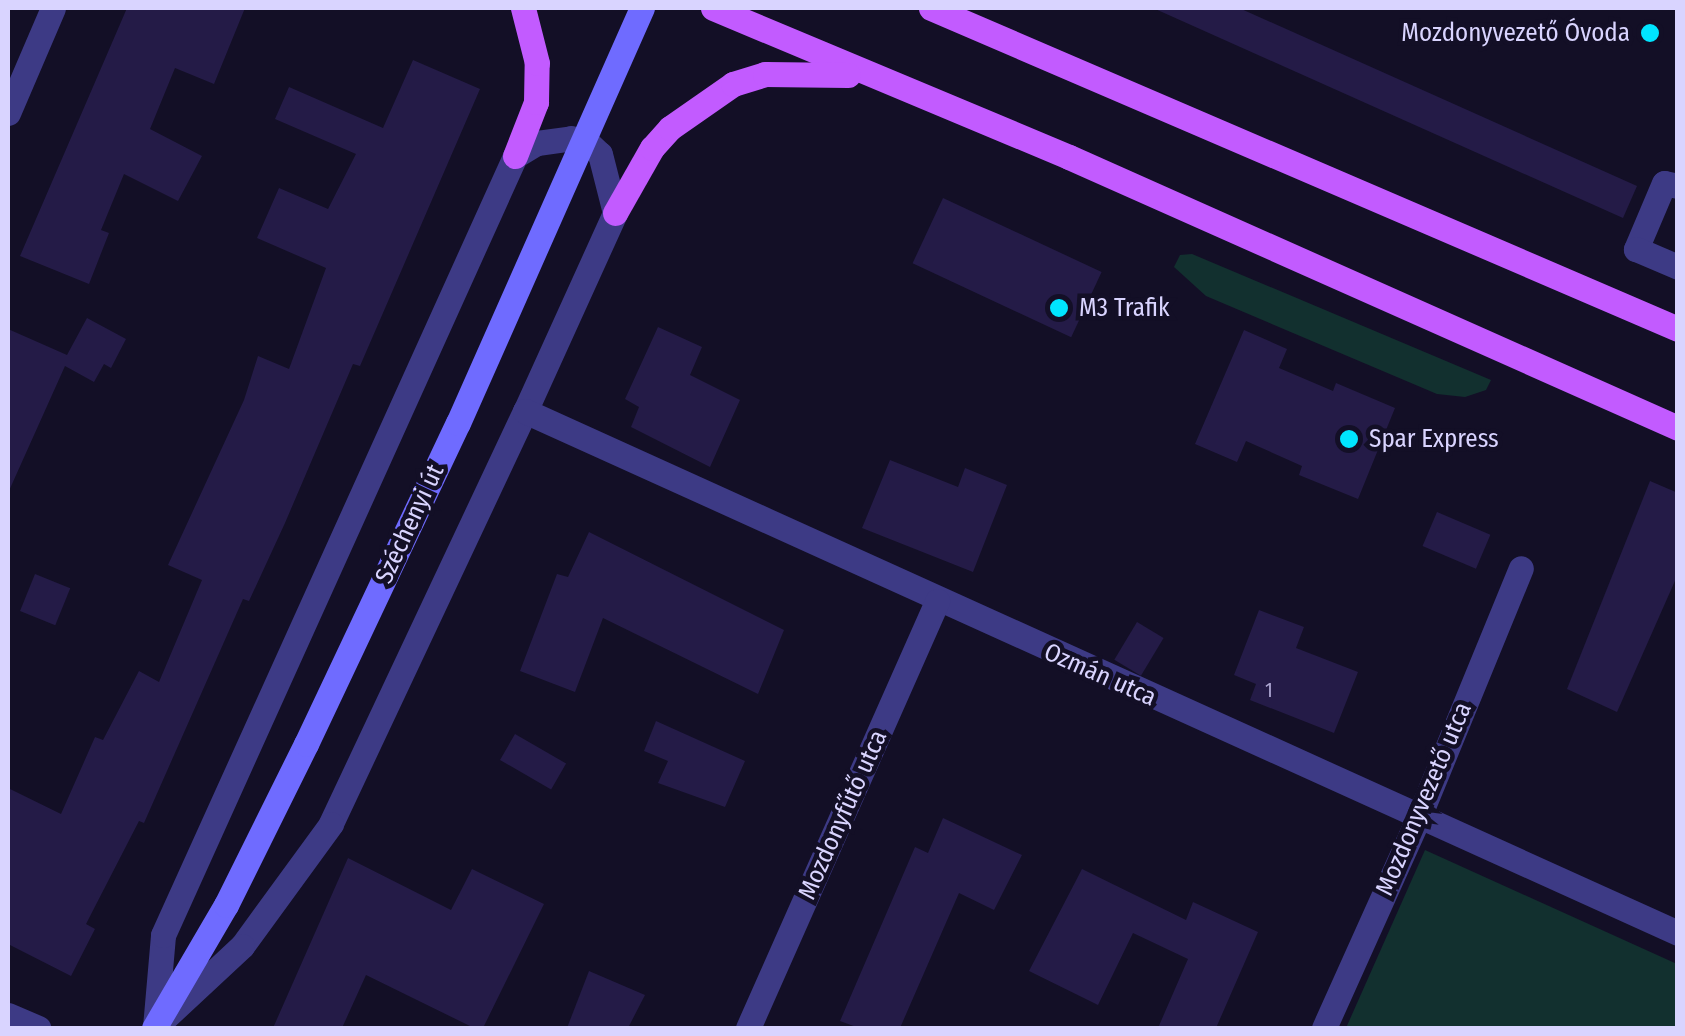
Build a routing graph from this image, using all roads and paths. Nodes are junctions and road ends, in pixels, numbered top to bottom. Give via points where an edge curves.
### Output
1 (53, 8) edge
2 (524, 8) edge
3 (642, 8) edge
4 (713, 8) edge
5 (931, 8) edge
6 (868, 76) junction
7 (8, 114) edge
8 (516, 156) junction
9 (1671, 185) edge
10 (616, 212) junction
11 (1678, 266) edge
12 (1678, 329) edge
13 (525, 412) junction
14 (1678, 428) edge
15 (1521, 568) dead end
16 (937, 601) junction
17 (1418, 818) junction
18 (1678, 932) edge
19 (8, 1015) edge
20 (38, 1028) edge
21 (155, 1028) edge
22 (748, 1028) edge
23 (1324, 1028) edge

1 - 7 street
2 - 8 main road via 537,63 536,102
3 - 21 street, Széchenyi út via 458,424 306,744 226,906
4 - 6 main road
5 - 12 main road
6 - 10 main road via 766,74 733,84 670,128
6 - 14 main road via 1069,157
8 - 10 street via 555,138 588,142 606,167
8 - 21 street via 162,935
9 - 11 street via 1636,249
10 - 13 street
13 - 16 street, Ozmán utca
13 - 21 street via 331,824 242,946
15 - 17 street, Mozdonyvezető utca
16 - 17 street, Ozmán utca
16 - 22 street, Mozdonyfűtő utca
17 - 18 street, Ozmán utca
17 - 23 street, Mozdonyvezető utca
19 - 20 street

